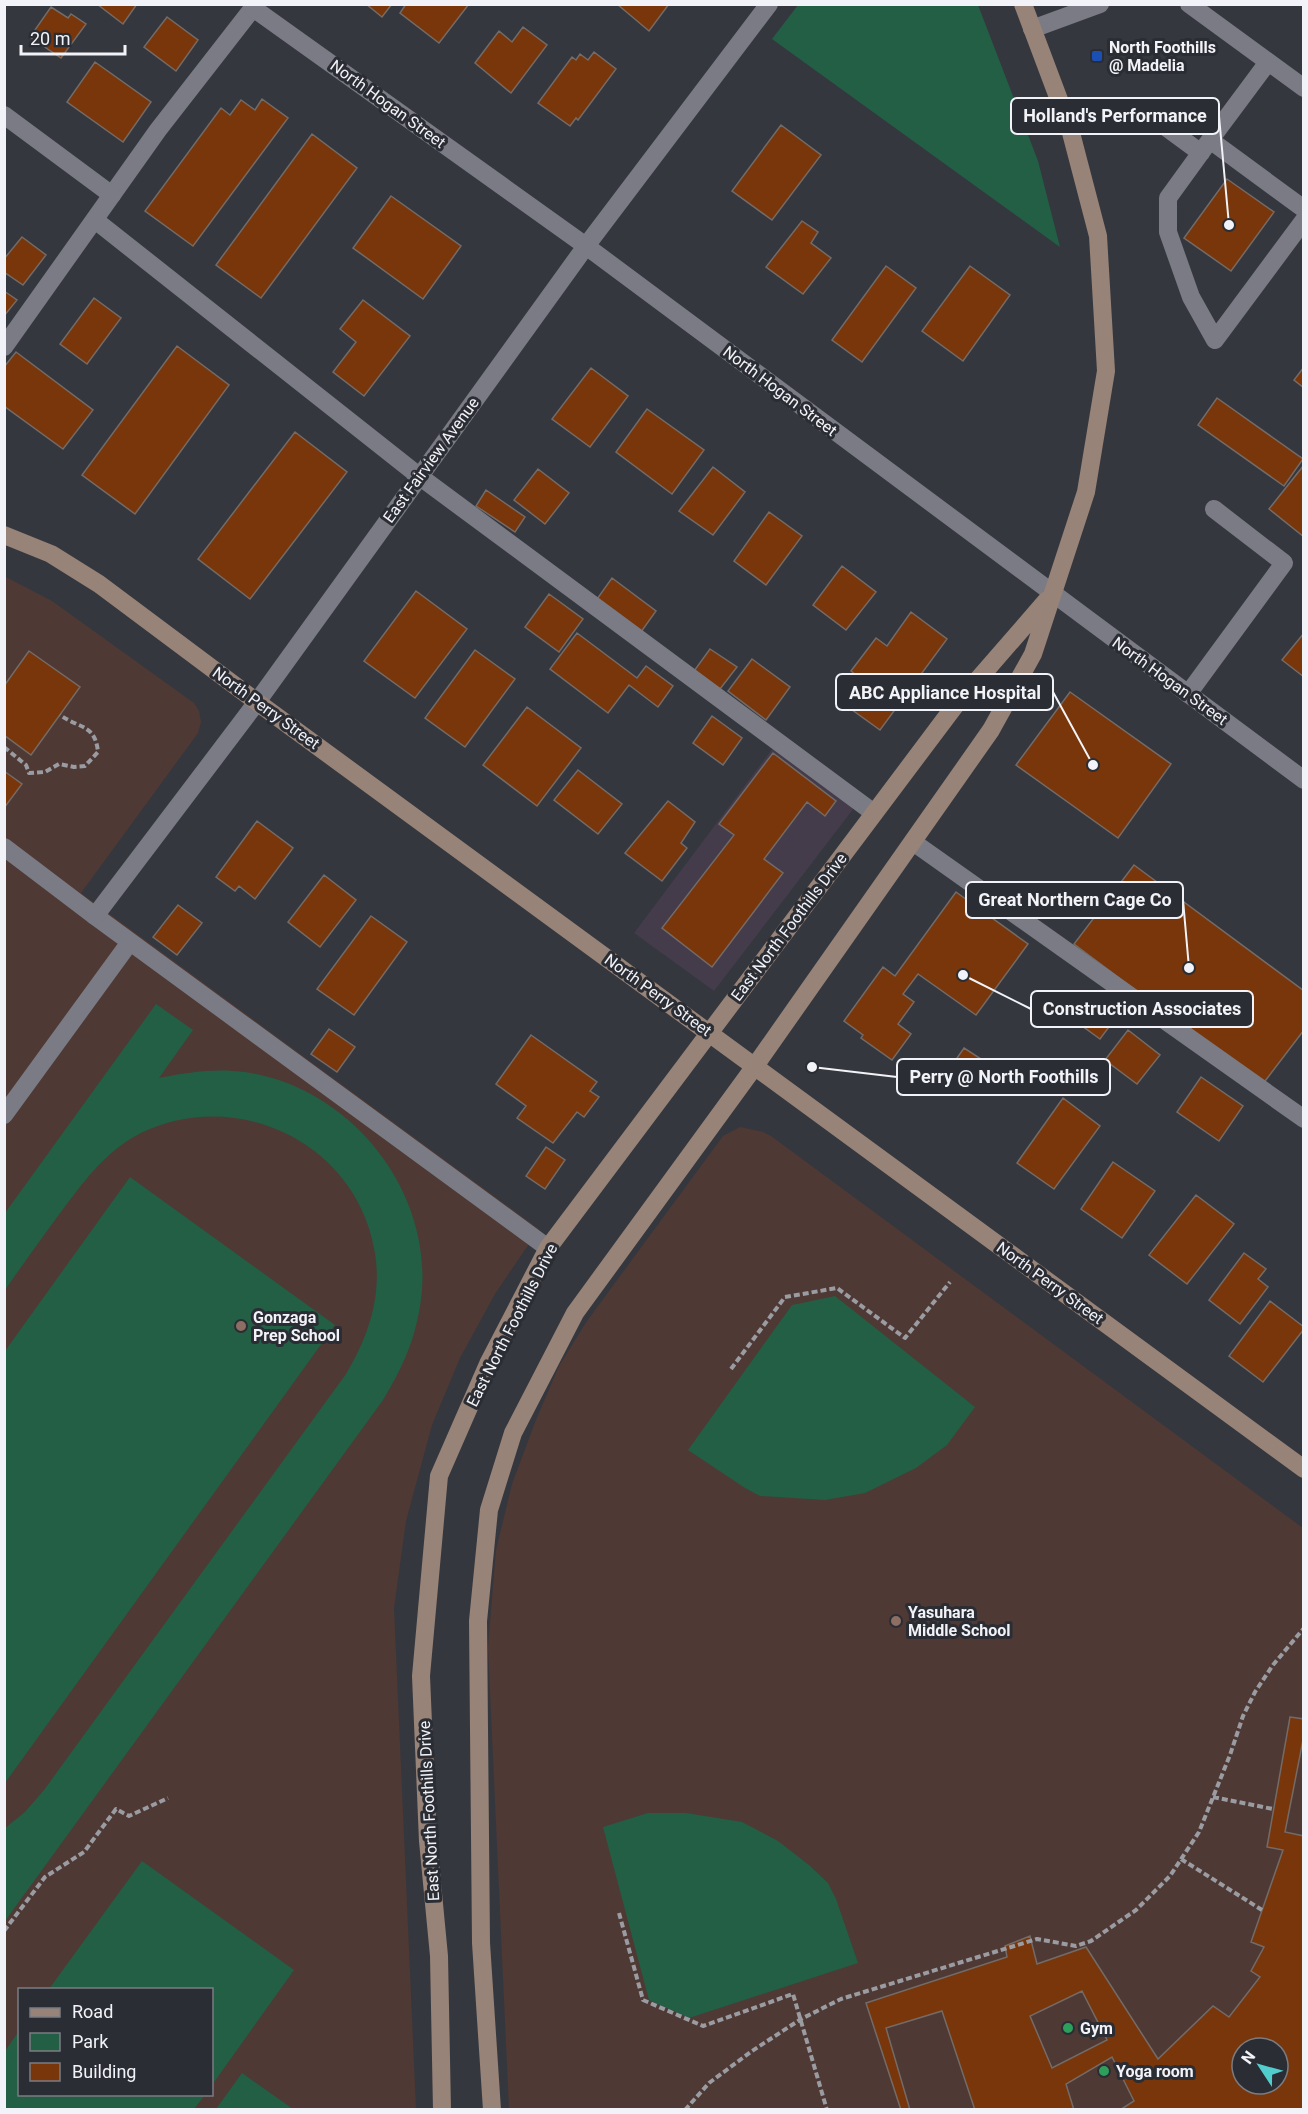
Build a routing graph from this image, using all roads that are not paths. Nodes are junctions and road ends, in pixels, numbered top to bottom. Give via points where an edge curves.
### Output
1 (769, 4) edge
2 (1023, 4) edge
3 (1100, 4) edge
4 (1189, 4) edge
5 (254, 6) edge
6 (1032, 29) junction
7 (1268, 62) junction
8 (1304, 88) edge
9 (1144, 111) dead end
10 (4, 115) edge
11 (1206, 146) junction
12 (112, 195) junction
13 (1304, 209) edge
14 (95, 220) junction
15 (1304, 220) edge
16 (586, 246) junction
17 (4, 347) edge
18 (419, 477) junction
19 (1214, 509) dead end
20 (4, 535) edge
21 (1052, 594) junction
22 (1188, 694) junction
23 (257, 702) junction
24 (1303, 777) edge
25 (874, 813) junction
26 (913, 842) junction
27 (4, 847) edge
28 (95, 916) junction
29 (130, 942) junction
30 (709, 1032) junction
31 (754, 1066) junction
32 (4, 1115) edge
33 (1304, 1119) edge
34 (549, 1248) junction
35 (1304, 1469) edge
36 (442, 2109) edge
37 (492, 2109) edge

1 - 16 street, East Fairview Avenue
2 - 6 main road, East North Foothills Drive
3 - 6 street
4 - 7 street
5 - 12 street
5 - 16 street, North Hogan Street
6 - 21 main road, East North Foothills Drive via 1070,129 1098,236 1106,371 1086,492
7 - 8 street
7 - 11 street
9 - 11 street
10 - 12 street
11 - 13 street
11 - 15 street via 1168,198 1168,232 1191,297 1215,340
12 - 14 street
14 - 17 street
14 - 18 street
16 - 18 street, East Fairview Avenue
16 - 21 street, North Hogan Street
18 - 23 street, East Fairview Avenue
18 - 25 street
19 - 22 street via 1284,563
20 - 23 main road, North Perry Street via 51,554 99,584
21 - 22 street, North Hogan Street
21 - 25 main road, East North Foothills Drive via 954,707
21 - 26 main road, East North Foothills Drive via 1033,654 991,729
22 - 24 street, North Hogan Street
23 - 28 street, East Fairview Avenue
23 - 30 main road, North Perry Street
25 - 30 main road, East North Foothills Drive
26 - 31 main road, East North Foothills Drive
26 - 33 street
27 - 28 street
28 - 29 street
29 - 32 street
29 - 34 street
30 - 31 main road, North Perry Street
30 - 34 main road, East North Foothills Drive
31 - 35 main road, North Perry Street
31 - 37 main road, East North Foothills Drive via 575,1313 513,1433 489,1510 478,1621 481,1943
34 - 36 main road, East North Foothills Drive via 488,1364 440,1476 422,1676 428,1841 439,1956

